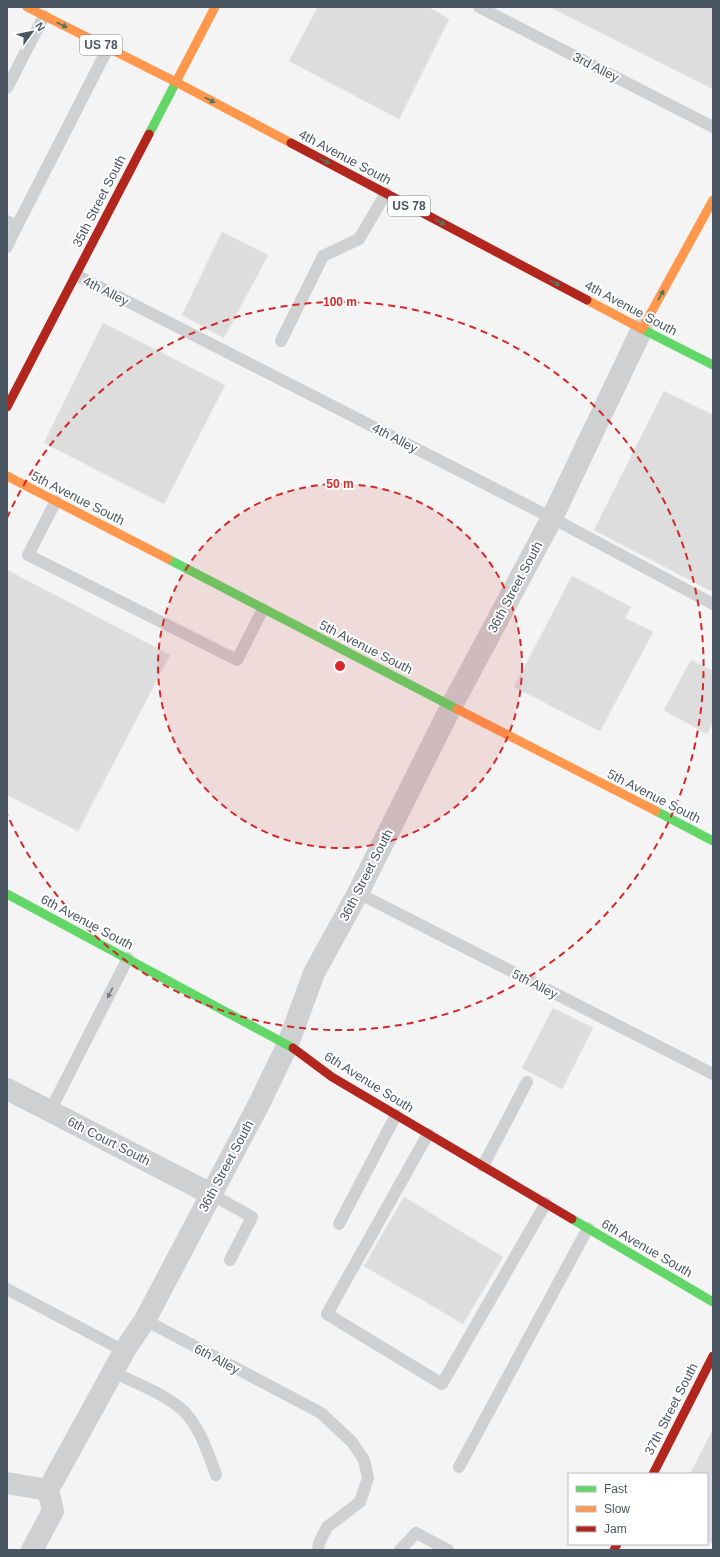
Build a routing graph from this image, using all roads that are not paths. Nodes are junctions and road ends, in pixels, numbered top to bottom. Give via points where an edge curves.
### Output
1 (27, 7) edge
2 (215, 7) edge
3 (479, 7) edge
4 (44, 16) junction
5 (108, 48) junction
6 (176, 82) junction
7 (7, 88) edge
8 (713, 128) edge
9 (386, 193) junction
10 (713, 200) edge
11 (12, 224) edge
12 (7, 247) edge
13 (76, 275) junction
14 (642, 329) junction
15 (280, 341) dead end
16 (713, 366) edge
17 (7, 407) edge
18 (7, 476) edge
19 (56, 501) junction
20 (552, 518) junction
21 (713, 604) edge
22 (263, 609) junction
23 (451, 707) junction
24 (713, 841) edge
25 (358, 893) junction
26 (7, 894) edge
27 (128, 958) junction
28 (288, 1044) junction
29 (713, 1074) edge
30 (527, 1082) dead end
31 (7, 1089) edge
32 (50, 1111) junction
33 (396, 1115) junction
34 (428, 1134) junction
35 (483, 1166) junction
36 (211, 1194) junction
37 (546, 1203) junction
38 (339, 1224) dead end
39 (588, 1228) junction
40 (230, 1260) dead end
41 (7, 1289) edge
42 (713, 1302) edge
43 (145, 1320) junction
44 (124, 1351) junction
45 (713, 1356) edge
46 (113, 1372) junction
47 (459, 1467) dead end
48 (654, 1473) edge
49 (216, 1475) dead end
50 (7, 1483) edge
51 (48, 1490) junction
52 (32, 1550) edge
53 (318, 1550) edge
54 (400, 1550) edge
55 (448, 1550) edge

1 - 4 main road, 4th Avenue South / US 78
2 - 6 main road, 35th Street South
3 - 8 lane, 3rd Alley
4 -> 5 main road, 4th Avenue South / US 78
4 - 7 lane
5 - 6 main road, 4th Avenue South / US 78
5 - 11 lane
6 -> 9 main road, 4th Avenue South / US 78
6 - 13 main road, 35th Street South
9 -> 14 main road, 4th Avenue South / US 78
9 - 15 lane via 359,238 323,256
14 -> 10 main road, 36th Street South
11 - 12 lane
13 - 17 main road, 35th Street South
13 - 20 lane, 4th Alley
14 - 16 main road, 4th Avenue South
14 - 20 street, 36th Street South
18 - 19 main road, 5th Avenue South
19 - 22 main road, 5th Avenue South
19 - 22 lane via 28,555 237,660
20 - 21 lane, 4th Alley
20 - 23 street, 36th Street South
22 - 23 main road, 5th Avenue South
23 - 24 main road, 5th Avenue South
23 - 25 street, 36th Street South
25 - 28 street, 36th Street South via 314,973
25 - 29 lane, 5th Alley
26 - 27 main road, 6th Avenue South
27 - 28 main road, 6th Avenue South
27 -> 32 lane
28 - 33 main road, 6th Avenue South via 332,1077
28 - 36 street, 36th Street South
30 - 35 lane
31 - 32 street, 6th Court South
32 - 36 street, 6th Court South
33 - 34 main road, 6th Avenue South
33 - 38 lane
34 - 35 main road, 6th Avenue South
34 - 37 lane via 327,1314 442,1384
35 - 37 main road, 6th Avenue South
36 - 40 lane via 252,1217
36 - 43 street, 36th Street South
37 - 39 main road, 6th Avenue South
39 - 42 main road, 6th Avenue South
39 - 47 lane
41 - 44 lane
43 - 44 street, 36th Street South
43 - 53 lane, 6th Alley via 321,1414 352,1442 364,1460 368,1478 360,1502 327,1527
44 - 46 street, 36th Street South
45 - 48 main road, 37th Street South
46 - 49 lane via 178,1406 189,1417 204,1443
46 - 51 street, 36th Street South
50 - 51 street
51 - 52 street via 53,1511
54 - 55 lane via 416,1533

